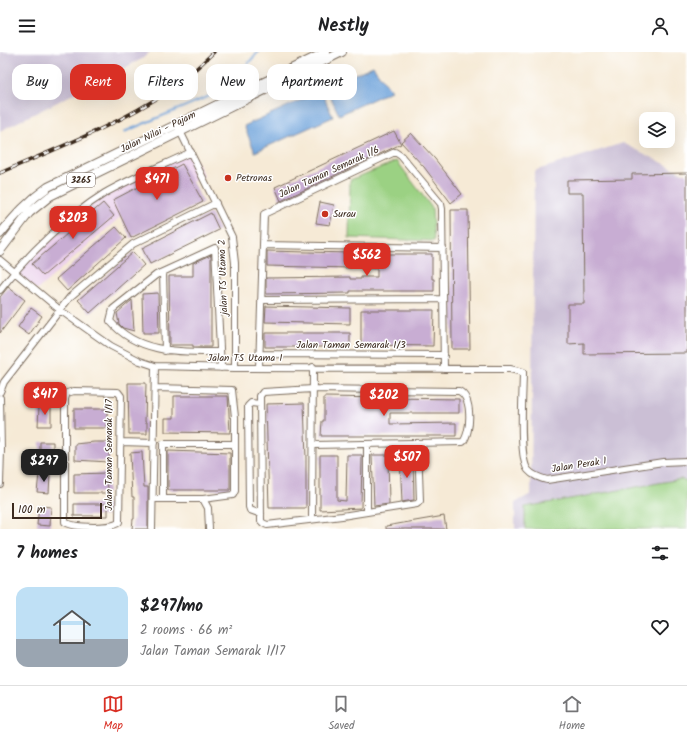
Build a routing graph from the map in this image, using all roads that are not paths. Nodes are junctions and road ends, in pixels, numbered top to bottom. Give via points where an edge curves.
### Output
1 (326, 52) edge
2 (342, 52) edge
3 (179, 129) junction
4 (191, 152) junction
5 (216, 203) junction
6 (0, 234) edge
7 (263, 245) junction
8 (443, 248) junction
9 (0, 251) edge
10 (0, 260) edge
11 (14, 272) junction
12 (163, 272) junction
13 (0, 290) edge
14 (443, 299) junction
15 (261, 300) junction
16 (60, 310) junction
17 (165, 350) junction
18 (220, 352) junction
19 (259, 354) junction
20 (444, 355) junction
21 (155, 366) junction
22 (314, 367) junction
23 (221, 368) junction
24 (235, 368) junction
25 (259, 368) junction
26 (444, 369) junction
27 (524, 372) joint
28 (155, 388) junction
29 (313, 389) junction
30 (0, 392) edge
31 (0, 398) edge
32 (260, 404) junction
33 (121, 442) junction
34 (154, 443) junction
35 (418, 443) junction
36 (235, 444) junction
37 (367, 444) junction
38 (314, 445) junction
39 (687, 461) edge
40 (0, 484) edge
41 (153, 499) junction
42 (163, 499) junction
43 (203, 499) junction
44 (367, 512) junction
45 (261, 514) junction
46 (312, 519) junction
47 (152, 529) edge
48 (209, 529) edge

1 - 3 main road, Jalan Nilai - Pajam / 3265
2 - 3 main road, Jalan Nilai - Pajam / 3265
3 - 4 street, jalan TS Utama 2
3 - 6 main road, Jalan Nilai - Pajam / 3265 via 48,187 18,211
3 - 9 main road, Jalan Nilai - Pajam / 3265 via 50,196 29,214
4 - 5 street, jalan TS Utama 2
4 - 11 street via 106,193 60,228
5 - 16 street via 133,244 70,297
5 - 24 street, jalan TS Utama 2 via 230,230 234,247
7 - 8 street
7 - 8 street, Jalan Taman Semarak 1/6 via 264,214 395,152 402,156 441,204
7 - 15 street, Jalan Taman Semarak 1/6
8 - 14 street, Jalan Taman Semarak 1/6
10 - 11 street, Jalan TS Utama 1
11 - 13 street
11 - 16 street, Jalan TS Utama 1
12 - 17 street
12 - 17 street via 113,309 110,322 119,332 138,342
12 - 18 street via 215,248
14 - 15 street
14 - 20 street, Jalan Taman Semarak 1/6
15 - 19 street, Jalan Taman Semarak 1/6
16 - 21 street, Jalan TS Utama 1 via 119,351
16 - 30 street via 4,382
17 - 18 street
18 - 23 street
19 - 20 street, Jalan Taman Semarak 1/3
19 - 25 street, Jalan Taman Semarak 1/6
20 - 26 street, Jalan Taman Semarak 1/6
21 - 23 street, Jalan TS Utama 1
21 - 28 street
22 - 25 street, Jalan TS Utama 1
22 - 26 street, Jalan TS Utama 1
22 - 29 street
23 - 24 street, Jalan TS Utama 1
24 - 25 street, Jalan TS Utama 1
26 - 27 street, Jalan TS Utama 1 via 510,369
27 - 39 street, Jalan Perak 1 via 523,453 527,470 537,478 547,480 663,462
28 - 34 street
28 - 36 street via 232,390
29 - 32 street via 269,390 260,396
29 - 35 street via 459,391 464,394 468,407 468,430 463,442
29 - 38 street
31 - 40 street
32 - 45 street
32 - 45 street via 248,406 249,509
33 - 33 street, Jalan Taman Semarak 1/17 via 119,522 112,527 69,525 65,522 67,393 118,392 122,401
33 - 34 street
34 - 41 street
35 - 37 street
35 - 44 street via 419,503
36 - 42 street via 163,444
36 - 43 street via 233,495
37 - 38 street
37 - 44 street
38 - 46 street
41 - 42 street
41 - 47 street
42 - 43 street
43 - 48 street via 208,508
44 - 46 street
45 - 46 street via 263,523 267,524

